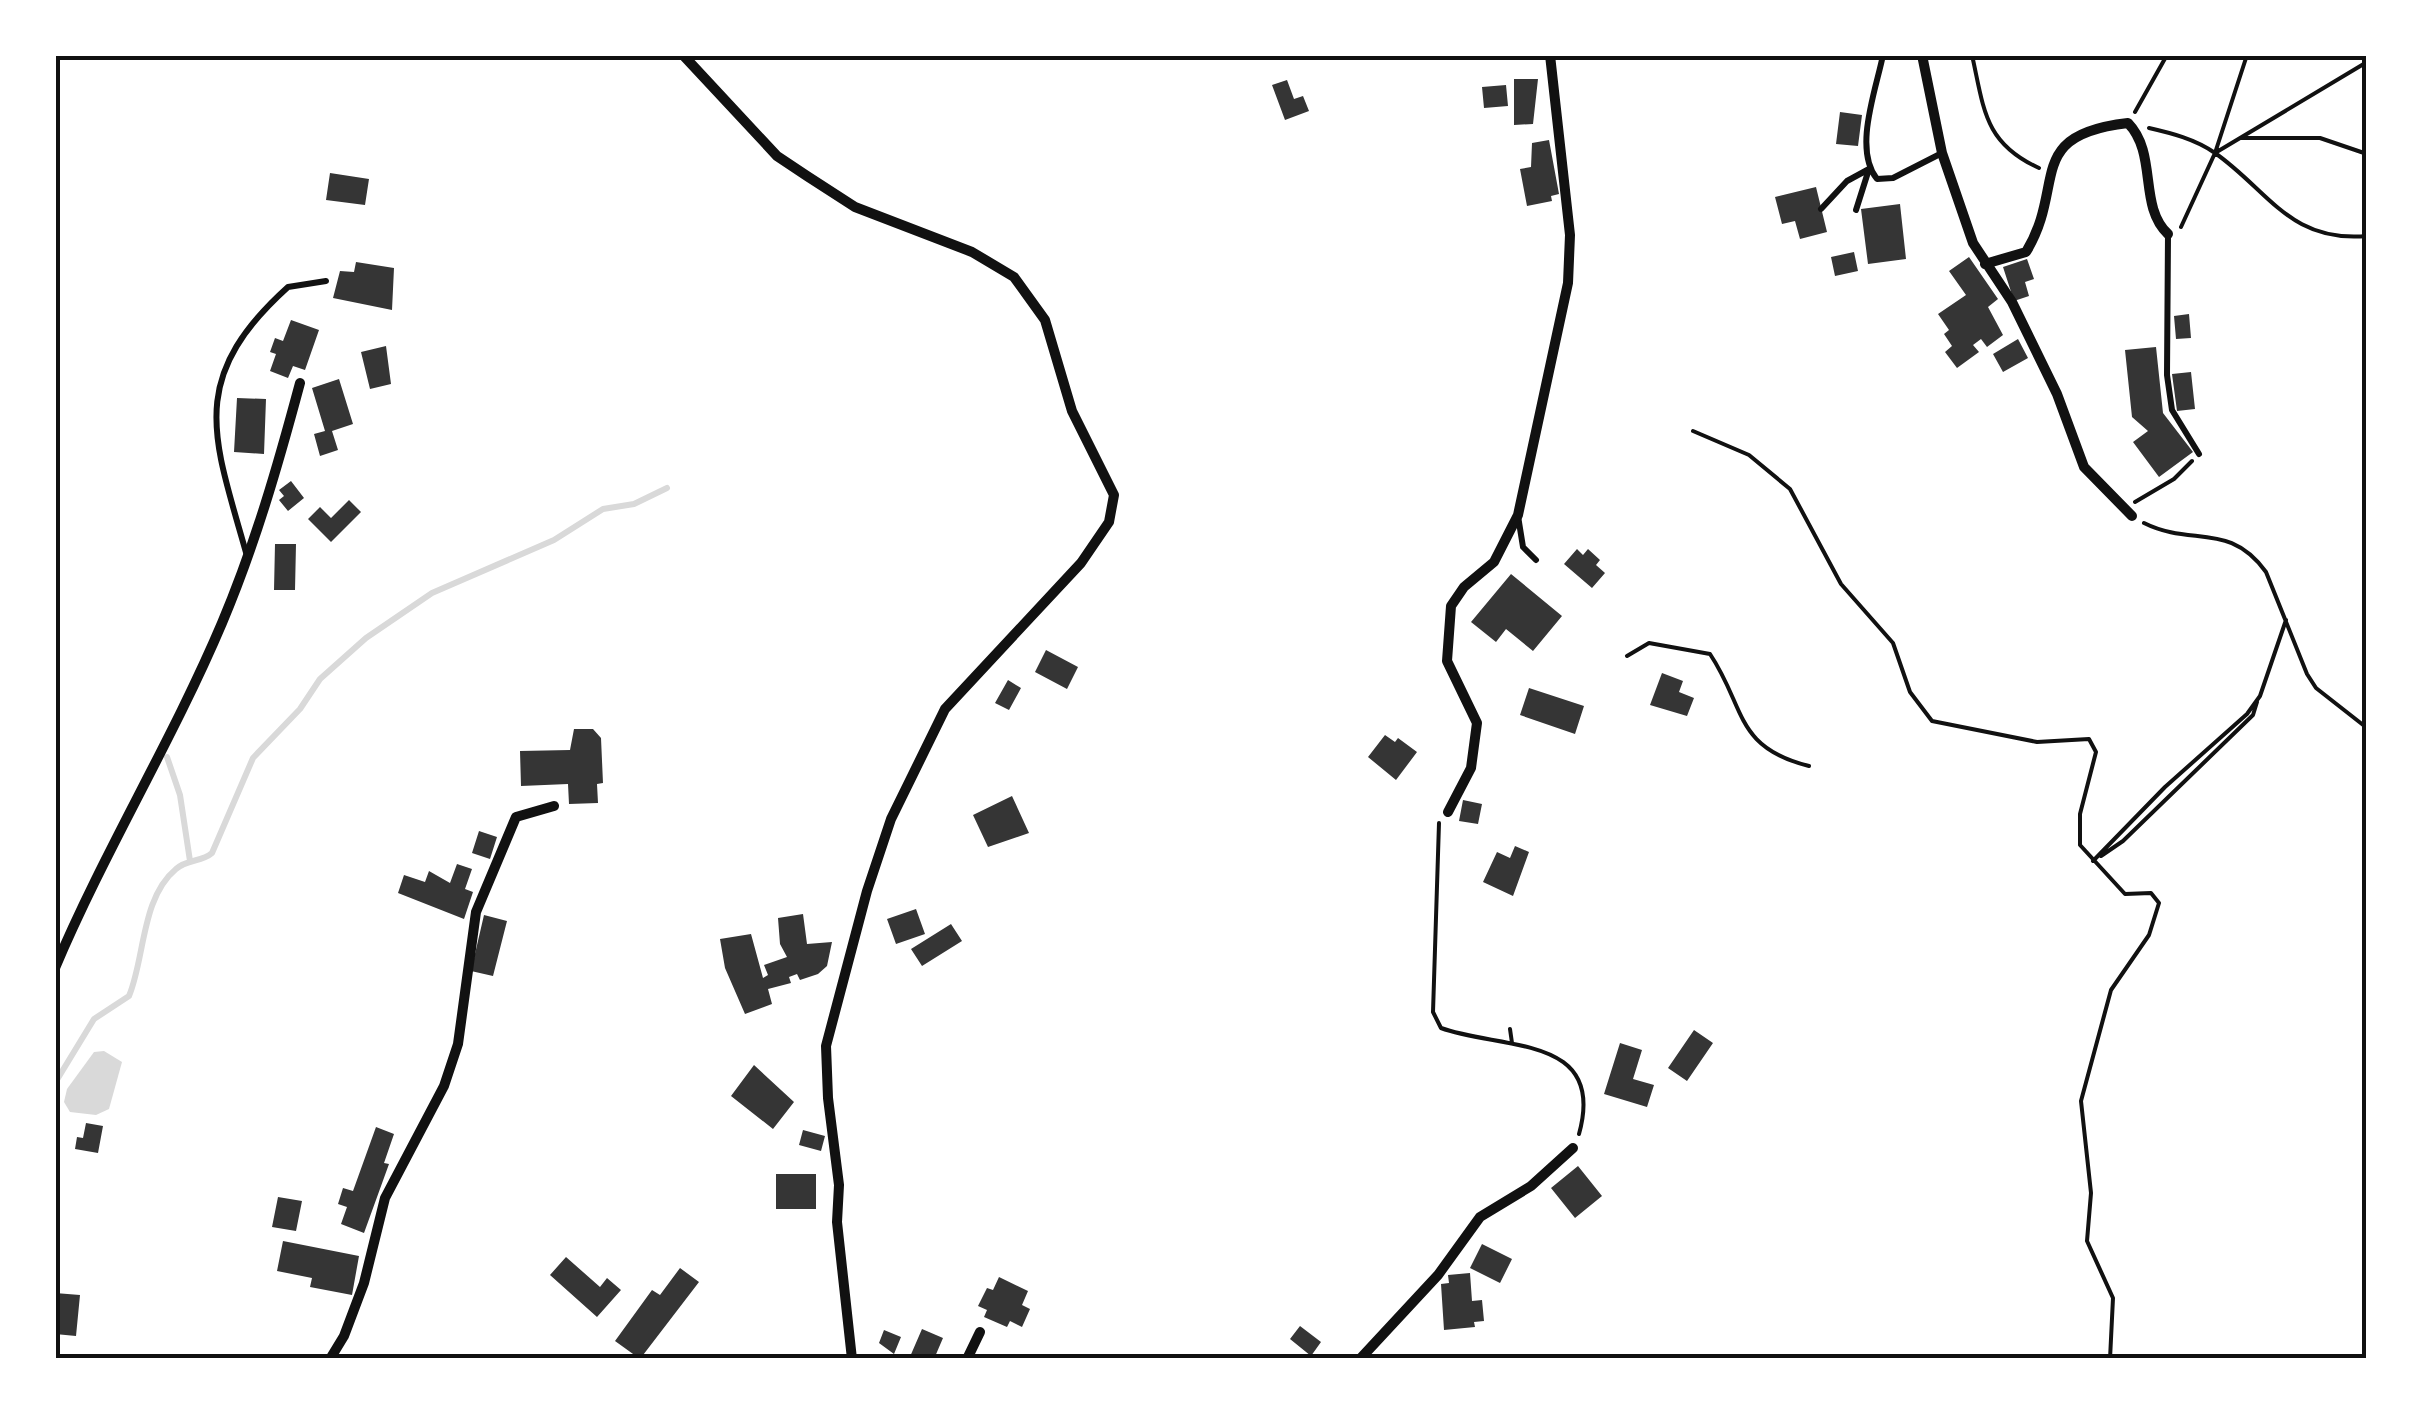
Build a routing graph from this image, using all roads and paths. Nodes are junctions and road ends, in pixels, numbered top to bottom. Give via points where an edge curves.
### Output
1 (683, 55) edge
2 (1550, 55) edge
3 (1883, 55) edge
4 (1922, 55) edge
5 (1972, 55) edge
6 (2167, 55) edge
7 (2248, 55) edge
8 (2367, 62) edge
9 (2128, 122) junction
10 (2238, 139) junction
11 (1942, 153) junction
12 (2215, 153) junction
13 (2367, 154) edge
14 (1868, 169) junction
15 (2049, 172) junction
16 (1822, 209) dead end
17 (1856, 210) dead end
18 (2168, 234) junction
19 (2367, 236) edge
20 (1985, 264) junction
21 (326, 282) dead end
22 (300, 383) dead end
23 (1693, 431) dead end
24 (2198, 454) joint
25 (2128, 512) junction
26 (1518, 514) junction
27 (248, 557) junction
28 (1536, 560) dead end
29 (2286, 620) junction
30 (1627, 656) dead end
31 (2367, 728) edge
32 (1810, 766) dead end
33 (554, 806) dead end
34 (1448, 812) joint
35 (2093, 861) junction
36 (55, 968) edge
37 (1510, 1030) dead end
38 (1512, 1043) junction
39 (1573, 1148) joint
40 (980, 1332) dead end
41 (330, 1359) edge
42 (852, 1359) edge
43 (967, 1359) edge
44 (1360, 1359) edge
45 (2110, 1359) edge

1 - 42 street via 777,156 806,176 855,207 972,252 1014,277 1045,320 1072,411 1114,495 1109,522 1080,563 944,709 891,819 867,890 826,1046
2 - 26 street via 1570,236 1568,282
3 - 14 lane via 1866,145
4 - 11 street
5 - 15 path via 1986,120 2000,143
6 - 9 path
7 - 12 path
8 - 10 path
9 - 12 path
9 - 15 street via 2071,137
9 - 18 street via 2140,135 2154,208
10 - 12 path
10 - 13 path via 2320,138
11 - 14 lane via 1893,178 1877,179
11 - 20 street via 1958,210
12 - 18 path via 2190,214 2178,232
12 - 19 path via 2288,219 2338,238
14 - 16 lane
14 - 17 lane
15 - 20 street via 2044,214 2026,252
18 - 24 lane via 2167,375 2172,410
20 - 25 street via 2012,302 2057,394 2084,467
21 - 27 lane via 288,287 232,349 222,370 217,452
22 - 27 street
23 - 35 path via 1749,454 1790,489 1841,584 1893,643 1910,692 1932,721 2037,742 2089,739 2096,752 2078,828 2080,845
24 - 25 path
25 - 29 path via 2171,532 2234,540 2266,572
26 - 28 lane via 1523,547
26 - 34 street via 1494,562 1451,606 1447,661 1476,723 1472,768
27 - 36 street via 164,749
29 - 31 path via 2316,688
29 - 35 path via 2260,696 2246,714
30 - 32 path via 1649,643 1710,654 1745,730 1780,759
33 - 41 street via 516,817 476,912 458,1044 444,1086 385,1198 364,1283
34 - 38 path via 1437,828 1433,1012 1442,1028
35 - 45 path via 2125,894 2152,893 2159,903 2150,936 2111,990 2081,1100 2087,1241 2113,1298
37 - 38 path
38 - 39 path via 1548,1051 1576,1076 1584,1114
39 - 44 street via 1531,1186 1480,1217 1438,1275
40 - 43 street

